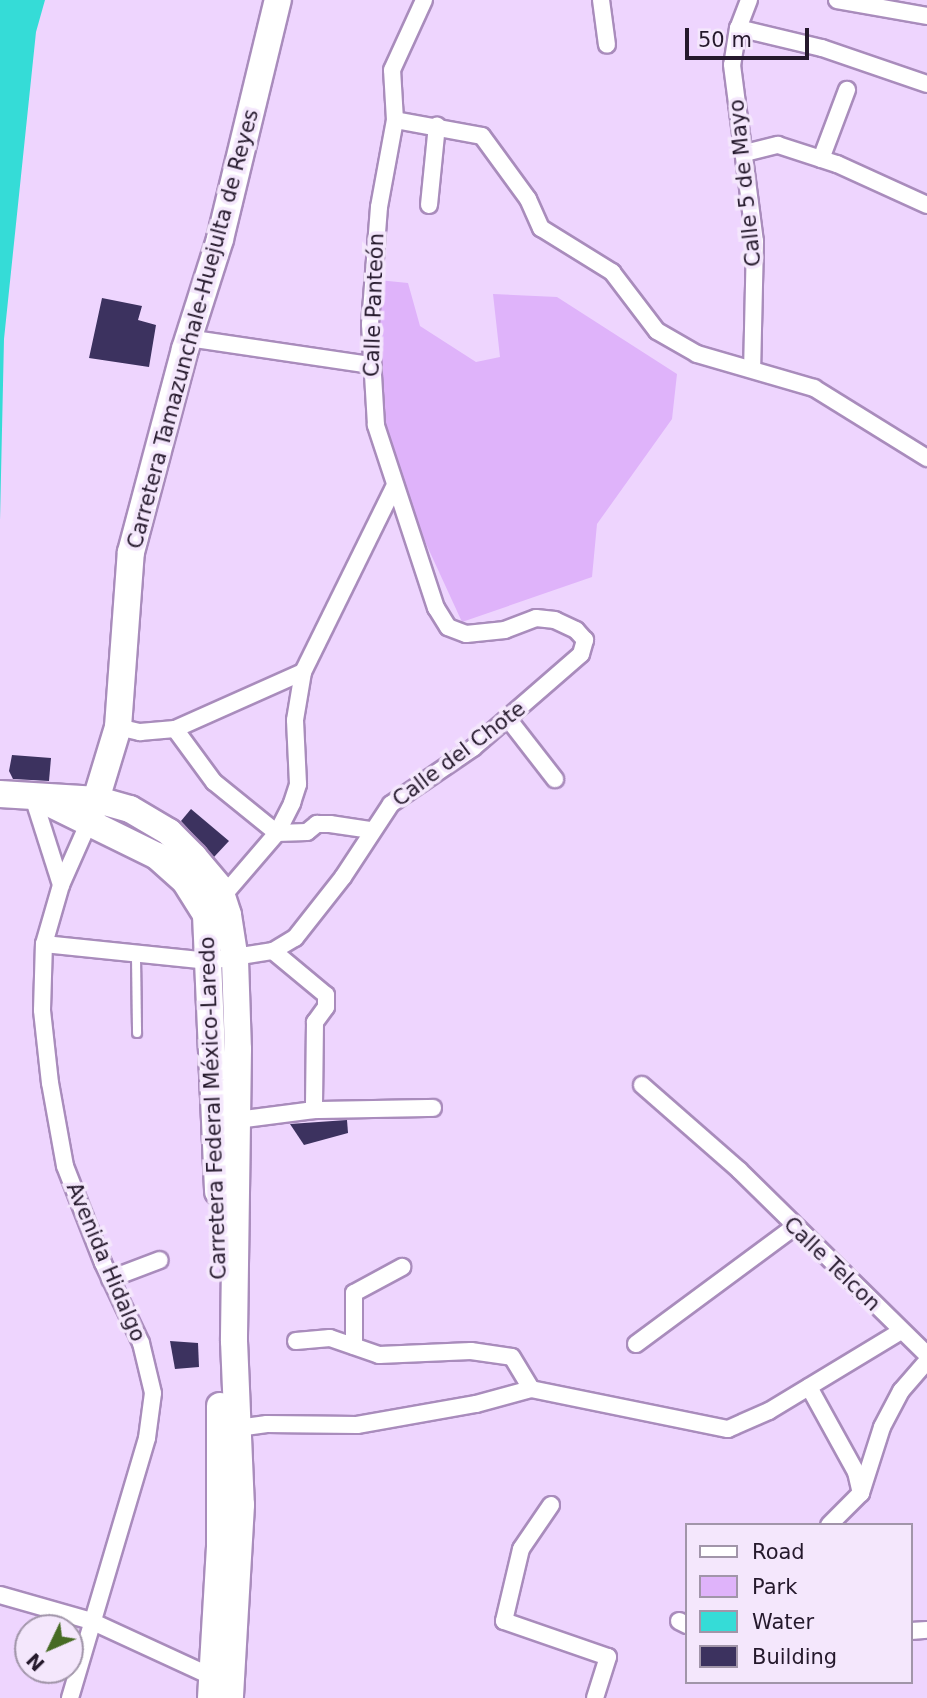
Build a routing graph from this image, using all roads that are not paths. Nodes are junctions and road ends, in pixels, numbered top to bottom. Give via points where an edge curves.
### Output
1 (278, 0) edge
2 (424, 0) edge
3 (601, 0) edge
4 (749, 0) edge
5 (837, 0) edge
6 (902, 4) edge
7 (927, 16) edge
8 (738, 28) junction
9 (607, 45) dead end
10 (927, 84) edge
11 (847, 90) dead end
12 (395, 120) junction
13 (437, 125) junction
14 (746, 153) junction
15 (821, 159) junction
16 (429, 205) dead end
17 (927, 205) edge
18 (188, 338) junction
19 (370, 365) junction
20 (752, 369) junction
21 (927, 458) edge
22 (395, 485) junction
23 (585, 640) joint
24 (303, 672) junction
25 (509, 720) junction
26 (118, 727) junction
27 (176, 729) junction
28 (555, 779) dead end
29 (0, 794) edge
30 (35, 797) junction
31 (93, 812) junction
32 (370, 830) junction
33 (277, 833) junction
34 (61, 885) junction
35 (222, 897) junction
36 (44, 944) junction
37 (272, 951) junction
38 (136, 957) junction
39 (222, 961) junction
40 (137, 1033) dead end
41 (642, 1086) dead end
42 (433, 1108) dead end
43 (314, 1110) junction
44 (237, 1120) junction
45 (793, 1228) junction
46 (160, 1260) dead end
47 (402, 1267) dead end
48 (110, 1279) junction
49 (901, 1331) junction
50 (227, 1341) junction
51 (296, 1341) dead end
52 (636, 1344) dead end
53 (354, 1346) junction
54 (927, 1358) edge
55 (809, 1387) junction
56 (531, 1389) junction
57 (238, 1428) junction
58 (861, 1493) junction
59 (551, 1505) dead end
60 (831, 1523) edge
61 (0, 1595) edge
62 (91, 1621) junction
63 (221, 1689) edge
64 (70, 1698) edge
65 (594, 1698) edge

1 - 18 main road, Carretera Tamazunchale-Huejulta de Reyes via 220,239
2 - 12 street, Calle Panteón via 391,70
3 - 9 street
4 - 8 street, Calle 5 de Mayo
5 - 6 street
6 - 7 street
8 - 10 street via 822,48
8 - 14 street, Calle 5 de Mayo via 732,65
11 - 15 street
12 - 13 street
12 - 19 street, Calle Panteón via 379,208
13 - 16 street
13 - 20 street via 482,136 528,198 541,228 612,272 657,331 697,354
14 - 15 street via 778,145
14 - 20 street, Calle 5 de Mayo via 755,241
15 - 17 street
18 - 19 street
18 - 26 main road, Carretera Tamazunchale-Huejulta de Reyes via 131,552
19 - 22 street, Calle Panteón via 376,425
20 - 21 street via 814,388
22 - 23 street, Calle Panteón via 436,608 448,627 466,634 545,619 576,630
22 - 24 street
23 - 25 street, Calle del Chote via 581,654
24 - 27 street
24 - 33 street via 295,720 298,784
25 - 28 street
25 - 32 street, Calle del Chote via 443,772 391,804
26 - 27 street via 140,732
26 - 31 main road, Carretera Tamazunchale-Huejulta de Reyes
27 - 33 street via 214,782
29 - 30 main road, Carretera Federal México-Laredo
30 - 31 main road, Carretera Federal México-Laredo
30 - 34 street
31 - 34 street, Avenida Hidalgo
31 - 35 main road, Carretera Federal México-Laredo via 130,809 169,832 219,887
31 - 39 main road, Carretera Federal México-Laredo via 185,881 206,915
32 - 33 street via 317,824 307,832
32 - 37 street, Calle del Chote via 343,877 303,928
33 - 35 street
34 - 36 street, Avenida Hidalgo
35 - 39 main road, Carretera Federal México-Laredo
36 - 38 street, Calle del Chote
36 - 48 street, Avenida Hidalgo via 42,1010 65,1166
37 - 39 street, Calle del Chote
37 - 43 street via 326,995 326,1006 315,1022
38 - 39 street, Calle del Chote
38 - 40 lane
39 - 44 main road, Carretera Federal México-Laredo
39 - 50 main road, Carretera Federal México-Laredo via 216,1079
41 - 45 street, Calle Telcon via 739,1171
42 - 43 street
43 - 44 street
44 - 50 main road, Carretera Federal México-Laredo
45 - 49 street, Calle Telcon
45 - 52 street
46 - 48 street
47 - 53 street via 354,1293
48 - 62 street, Avenida Hidalgo via 141,1343 153,1394 147,1438
49 - 54 street, Calle Telcon
49 - 55 street
50 - 57 main road, Carretera Federal México-Laredo
50 - 63 main road, Carretera Federal México-Laredo
51 - 53 street via 330,1338
53 - 56 street via 379,1355 471,1351 512,1357
54 - 58 street via 901,1391 882,1427
55 - 56 street via 728,1429
55 - 58 street via 856,1472
56 - 57 street via 357,1426 267,1424
57 - 63 main road, Carretera Federal México-Laredo via 241,1505
58 - 60 street
59 - 65 street via 521,1549 504,1620 608,1657
61 - 62 street
62 - 63 street
62 - 64 street, Avenida Hidalgo

